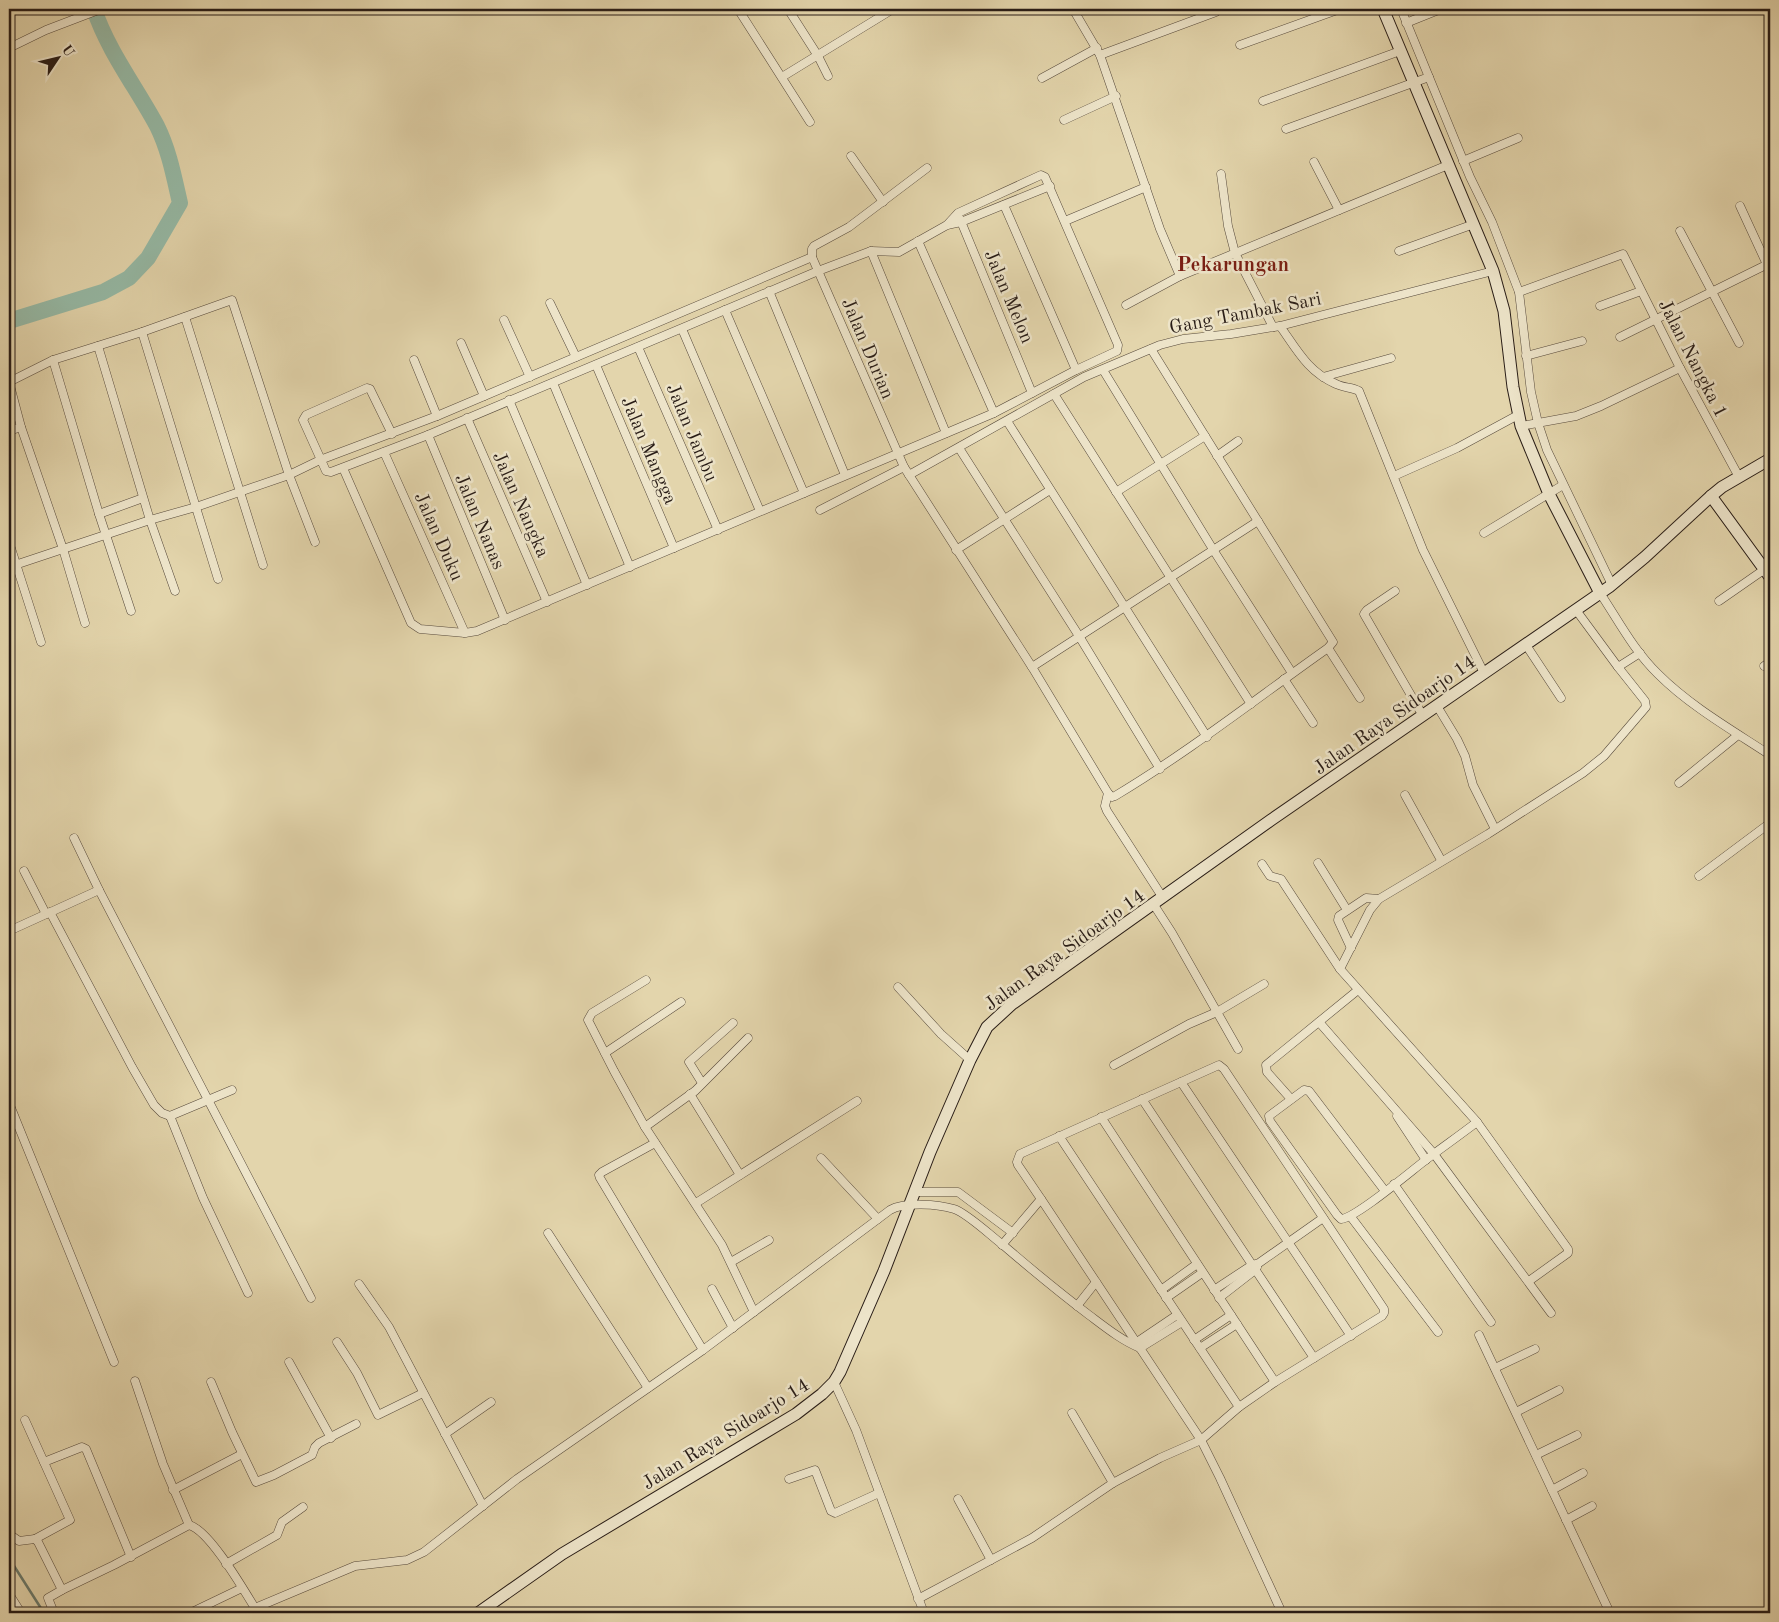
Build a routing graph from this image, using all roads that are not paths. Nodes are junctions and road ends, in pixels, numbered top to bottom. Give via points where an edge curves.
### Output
1 (101, 9) edge
2 (738, 9) edge
3 (788, 9) edge
4 (893, 9) edge
5 (1073, 9) edge
6 (1219, 9) edge
7 (1340, 9) edge
8 (1383, 9) edge
9 (1401, 9) edge
10 (1441, 9) edge
11 (1406, 23) junction
12 (1240, 45) dead end
13 (9, 48) edge
14 (1400, 51) junction
15 (1098, 52) junction
16 (818, 56) junction
17 (828, 76) dead end
18 (782, 77) junction
19 (1042, 78) dead end
20 (1422, 80) junction
21 (1116, 96) junction
22 (1263, 101) dead end
23 (1439, 103) junction
24 (1427, 108) junction
25 (1064, 120) dead end
26 (810, 122) dead end
27 (1286, 129) dead end
28 (1518, 138) dead end
29 (851, 156) dead end
30 (1463, 161) junction
31 (1314, 162) dead end
32 (1448, 165) junction
33 (927, 168) dead end
34 (1220, 174) dead end
35 (1050, 186) junction
36 (1146, 187) junction
37 (883, 202) junction
38 (1004, 205) junction
39 (1740, 206) dead end
40 (1339, 210) junction
41 (958, 213) junction
42 (962, 222) junction
43 (1066, 222) junction
44 (1474, 224) junction
45 (947, 225) junction
46 (1680, 232) dead end
47 (918, 241) junction
48 (871, 251) junction
49 (1399, 251) dead end
50 (1235, 253) junction
51 (812, 257) junction
52 (1769, 266) edge
53 (818, 270) junction
54 (1493, 271) junction
55 (1180, 276) junction
56 (770, 291) junction
57 (1641, 291) junction
58 (1519, 292) junction
59 (1712, 292) junction
60 (550, 303) dead end
61 (1126, 305) dead end
62 (1600, 306) dead end
63 (725, 310) junction
64 (185, 317) junction
65 (504, 320) dead end
66 (1656, 320) junction
67 (1276, 326) junction
68 (682, 329) junction
69 (142, 332) junction
70 (1620, 337) dead end
71 (1582, 341) dead end
72 (461, 343) dead end
73 (1739, 343) dead end
74 (98, 346) junction
75 (638, 347) junction
76 (1151, 349) junction
77 (1526, 356) junction
78 (576, 357) junction
79 (1391, 358) dead end
80 (53, 360) junction
81 (414, 360) dead end
82 (596, 365) junction
83 (1680, 368) junction
84 (1076, 370) junction
85 (1103, 370) junction
86 (1323, 376) junction
87 (530, 377) junction
88 (9, 382) edge
89 (553, 383) junction
90 (1032, 393) junction
91 (1054, 394) junction
92 (484, 396) junction
93 (509, 400) junction
94 (994, 413) junction
95 (437, 416) junction
96 (467, 418) junction
97 (1007, 422) junction
98 (1528, 423) junction
99 (21, 427) junction
100 (9, 431) edge
101 (946, 433) junction
102 (392, 434) junction
103 (428, 435) junction
104 (1205, 436) junction
105 (1238, 441) dead end
106 (959, 448) junction
107 (384, 452) junction
108 (897, 453) junction
109 (1217, 456) junction
110 (1770, 459) edge
111 (320, 460) junction
112 (1162, 464) junction
113 (904, 467) junction
114 (343, 468) junction
115 (289, 475) junction
116 (845, 475) junction
117 (910, 475) junction
118 (1394, 476) junction
119 (1738, 477) junction
120 (1556, 489) junction
121 (1050, 490) junction
122 (240, 492) junction
123 (1116, 492) junction
124 (804, 493) junction
125 (1711, 496) junction
126 (143, 498) junction
127 (196, 507) junction
128 (820, 510) dead end
129 (760, 511) junction
130 (99, 514) junction
131 (1003, 518) junction
132 (150, 520) junction
133 (1258, 521) junction
134 (718, 530) junction
135 (1484, 533) dead end
136 (106, 535) junction
137 (9, 542) edge
138 (315, 542) dead end
139 (674, 548) junction
140 (63, 549) junction
141 (956, 550) junction
142 (1214, 551) junction
143 (263, 564) dead end
144 (12, 566) edge
145 (630, 567) junction
146 (1769, 574) edge
147 (1171, 577) junction
148 (218, 579) dead end
149 (587, 585) junction
150 (1606, 589) junction
151 (175, 591) dead end
152 (1395, 591) dead end
153 (1719, 601) dead end
154 (547, 602) junction
155 (1125, 606) junction
156 (1576, 610) junction
157 (131, 612) dead end
158 (505, 620) junction
159 (85, 623) dead end
160 (465, 633) junction
161 (1079, 636) junction
162 (41, 642) dead end
163 (1526, 645) junction
164 (1328, 648) junction
165 (1640, 653) junction
166 (1032, 667) junction
167 (1618, 667) junction
168 (1292, 673) junction
169 (1484, 673) junction
170 (1284, 679) junction
171 (1360, 698) dead end
172 (1561, 698) dead end
173 (1251, 704) junction
174 (1437, 706) junction
175 (1423, 716) junction
176 (1313, 723) dead end
177 (1738, 734) junction
178 (1207, 737) junction
179 (1770, 755) edge
180 (1160, 769) junction
181 (1679, 783) dead end
182 (1108, 794) junction
183 (1405, 795) dead end
184 (1770, 823) edge
185 (1495, 829) junction
186 (74, 838) dead end
187 (1441, 860) junction
188 (1318, 863) dead end
189 (1262, 864) dead end
190 (24, 871) dead end
191 (1699, 876) dead end
192 (99, 890) junction
193 (1379, 899) junction
194 (1158, 901) junction
195 (1347, 910) junction
196 (48, 913) junction
197 (9, 932) edge
198 (1351, 948) junction
199 (1340, 969) junction
200 (646, 980) dead end
201 (1264, 984) dead end
202 (898, 986) dead end
203 (1358, 990) junction
204 (681, 1002) dead end
205 (1217, 1012) junction
206 (1319, 1022) junction
207 (733, 1023) dead end
208 (748, 1038) dead end
209 (1238, 1049) dead end
210 (605, 1053) junction
211 (970, 1060) junction
212 (1114, 1065) dead end
213 (1181, 1082) junction
214 (702, 1083) junction
215 (232, 1090) dead end
216 (690, 1094) junction
217 (1142, 1099) junction
218 (1291, 1099) junction
219 (207, 1100) junction
220 (857, 1101) dead end
221 (1388, 1102) junction
222 (9, 1103) edge
223 (170, 1116) junction
224 (1101, 1116) junction
225 (1477, 1122) junction
226 (645, 1127) junction
227 (1059, 1136) junction
228 (655, 1143) junction
229 (1434, 1154) junction
230 (820, 1158) dead end
231 (1426, 1160) junction
232 (740, 1175) junction
233 (1394, 1184) junction
234 (1385, 1191) junction
235 (915, 1192) junction
236 (958, 1192) junction
237 (1041, 1200) junction
238 (696, 1203) junction
239 (909, 1205) junction
240 (955, 1209) junction
241 (1350, 1217) junction
242 (1323, 1218) junction
243 (878, 1219) junction
244 (998, 1221) junction
245 (988, 1232) junction
246 (548, 1233) dead end
247 (1013, 1233) junction
248 (769, 1240) dead end
249 (1288, 1242) junction
250 (1002, 1245) junction
251 (731, 1262) junction
252 (1197, 1264) junction
253 (1255, 1266) junction
254 (1202, 1273) junction
255 (1528, 1281) junction
256 (1096, 1282) junction
257 (360, 1284) dead end
258 (712, 1289) dead end
259 (1161, 1290) junction
260 (1214, 1290) junction
261 (248, 1293) dead end
262 (311, 1298) dead end
263 (1166, 1298) junction
264 (1219, 1298) junction
265 (1077, 1306) junction
266 (754, 1312) junction
267 (1551, 1313) dead end
268 (1177, 1314) junction
269 (1231, 1315) junction
270 (1182, 1322) junction
271 (1491, 1322) dead end
272 (1236, 1324) junction
273 (733, 1328) junction
274 (1438, 1332) dead end
275 (1479, 1335) dead end
276 (1351, 1336) junction
277 (1194, 1340) junction
278 (336, 1342) dead end
279 (1136, 1345) junction
280 (1200, 1348) junction
281 (1534, 1349) dead end
282 (703, 1350) junction
283 (1314, 1358) junction
284 (114, 1362) dead end
285 (289, 1362) dead end
286 (1495, 1368) junction
287 (136, 1381) dead end
288 (212, 1382) dead end
289 (834, 1382) junction
290 (1276, 1382) junction
291 (648, 1388) junction
292 (1559, 1390) dead end
293 (422, 1393) junction
294 (491, 1402) dead end
295 (1240, 1407) junction
296 (1072, 1412) dead end
297 (1516, 1412) junction
298 (25, 1420) dead end
299 (356, 1424) dead end
300 (445, 1434) junction
301 (1577, 1435) dead end
302 (331, 1438) junction
303 (1201, 1440) junction
304 (242, 1454) junction
305 (1536, 1455) junction
306 (44, 1462) junction
307 (1583, 1473) dead end
308 (789, 1479) dead end
309 (1113, 1484) junction
310 (173, 1490) junction
311 (1552, 1490) junction
312 (879, 1493) junction
313 (958, 1499) dead end
314 (483, 1506) junction
315 (1592, 1506) dead end
316 (303, 1507) dead end
317 (1566, 1520) junction
318 (189, 1525) junction
319 (9, 1534) edge
320 (35, 1539) junction
321 (131, 1557) junction
322 (991, 1560) junction
323 (226, 1564) junction
324 (242, 1588) junction
325 (62, 1590) junction
326 (9, 1594) edge
327 (918, 1599) junction
328 (256, 1610) edge
329 (194, 1611) dead end
330 (21, 1613) edge
331 (54, 1613) edge
332 (478, 1613) edge
333 (924, 1613) edge
334 (1282, 1613) edge
335 (1610, 1613) edge

1 - 13 street
2 - 18 street
3 - 16 street
4 - 16 street
5 - 15 street
6 - 15 street via 1181,26
7 - 12 street
8 - 14 main road
9 - 11 street
10 - 11 street
11 - 20 street
14 - 20 main road
14 - 22 street
15 - 19 street
15 - 21 street
16 - 17 street
16 - 18 street
18 - 26 street
20 - 23 street
20 - 24 main road
20 - 27 street
21 - 25 street
21 - 36 street
23 - 24 street
23 - 30 street
24 - 32 main road
28 - 30 street
29 - 37 street
30 - 58 street via 1492,222
31 - 40 street
32 - 40 street
32 - 44 main road
33 - 37 street
34 - 50 street
35 - 38 street
35 - 41 street via 1042,175
35 - 43 street
36 - 43 street
36 - 55 street
37 - 51 street via 849,227 814,246
38 - 42 street
38 - 84 street
39 - 52 street
40 - 50 street
41 - 42 street, Jalan Melon
41 - 45 street
42 - 45 street
42 - 90 street, Jalan Melon
43 - 84 street via 1118,349
44 - 49 street
44 - 54 main road
45 - 47 street
46 - 59 street
47 - 48 street via 899,252
47 - 94 street
48 - 53 street
48 - 101 street
50 - 55 street
50 - 67 street
51 - 53 street, Jalan Durian
51 - 78 street
52 - 59 street
53 - 56 street
53 - 108 street, Jalan Durian
54 - 67 street, Gang Tambak Sari
54 - 98 main road via 1504,311 1513,386
55 - 61 street
56 - 63 street
56 - 116 street
57 - 58 street, Jalan Nangka 1 via 1622,254
57 - 62 street
57 - 66 street, Jalan Nangka 1
58 - 77 street
59 - 66 street
59 - 73 street
60 - 78 street
63 - 68 street
63 - 124 street
64 - 69 street
64 - 115 street via 232,300
64 - 122 street
65 - 87 street
66 - 70 street
66 - 83 street, Jalan Nangka 1
67 - 76 street, Gang Tambak Sari via 1183,339
67 - 86 street via 1307,365
68 - 75 street
68 - 129 street
69 - 74 street
69 - 127 street
71 - 77 street
72 - 92 street
74 - 80 street
74 - 126 street
75 - 82 street
75 - 134 street, Jalan Jambu
76 - 85 street, Gang Tambak Sari
76 - 104 street
77 - 98 street via 1530,392
78 - 87 street
79 - 86 street
80 - 88 street
80 - 130 street
81 - 95 street
82 - 89 street
82 - 139 street, Jalan Mangga
83 - 98 street via 1593,409 1563,419
83 - 119 street, Jalan Nangka 1
84 - 90 street
85 - 91 street, Gang Tambak Sari
85 - 112 street
86 - 118 street via 1336,384 1359,390
87 - 92 street
88 - 99 street
89 - 93 street
89 - 145 street
90 - 94 street
91 - 97 street, Gang Tambak Sari
91 - 123 street
92 - 95 street
93 - 96 street
93 - 149 street
94 - 101 street
95 - 102 street
96 - 103 street
96 - 154 street, Jalan Nangka
97 - 106 street, Gang Tambak Sari
97 - 121 street
98 - 118 street via 1457,448
98 - 120 main road
98 - 120 street via 1547,450
99 - 100 street
99 - 140 street
101 - 108 street
102 - 111 street
102 - 111 street via 367,388 304,417 303,424
103 - 107 street
103 - 158 street, Jalan Nanas
104 - 109 street
104 - 112 street
105 - 109 street
106 - 117 street, Gang Tambak Sari
106 - 131 street
107 - 114 street
107 - 160 street, Jalan Duku
108 - 113 street, Jalan Durian
108 - 116 street
109 - 133 street
110 - 119 main road, Jalan Raya Sidoarjo 14
111 - 114 street via 328,473
111 - 115 street
112 - 123 street
112 - 142 street
113 - 117 street, Jalan Durian
113 - 128 street
114 - 160 street via 411,623 420,629
115 - 122 street
115 - 138 street
116 - 124 street
117 - 141 street, Jalan Durian
118 - 169 street via 1424,550
119 - 125 main road, Jalan Raya Sidoarjo 14
120 - 135 street
120 - 150 main road
120 - 150 street
121 - 131 street
121 - 155 street
122 - 127 street
122 - 143 street
123 - 147 street
124 - 129 street
125 - 146 main road
125 - 150 main road, Jalan Raya Sidoarjo 14
126 - 130 street
126 - 132 street
127 - 132 street
127 - 148 street
129 - 134 street
130 - 136 street
131 - 141 street
131 - 161 street
132 - 136 street
132 - 151 street
133 - 142 street
133 - 164 street via 1333,640
134 - 139 street
136 - 140 street
136 - 157 street
137 - 144 street
139 - 145 street
140 - 144 street
140 - 159 street
141 - 166 street, Jalan Durian
142 - 147 street
142 - 168 street
144 - 162 street
145 - 149 street
146 - 153 street
147 - 155 street
147 - 173 street
149 - 154 street
150 - 156 main road, Jalan Raya Sidoarjo 14
150 - 165 street
152 - 175 street via 1364,614
154 - 158 street
155 - 161 street
155 - 178 street
156 - 163 main road, Jalan Raya Sidoarjo 14
156 - 167 street
158 - 160 street
161 - 166 street
161 - 180 street
163 - 169 main road, Jalan Raya Sidoarjo 14
163 - 172 street
164 - 168 street
164 - 171 street
165 - 167 street
165 - 177 street via 1672,687
166 - 182 street, Jalan Durian
167 - 185 street via 1645,701 1645,709 1597,762
168 - 170 street
169 - 174 main road, Jalan Raya Sidoarjo 14
170 - 173 street
170 - 176 street
173 - 178 street
174 - 175 main road, Jalan Raya Sidoarjo 14
174 - 185 street via 1457,739 1473,785
175 - 194 main road, Jalan Raya Sidoarjo 14
177 - 179 street
177 - 181 street
178 - 180 street
180 - 182 street via 1115,796
182 - 194 street via 1107,812
183 - 187 street
184 - 191 street
185 - 187 street
186 - 192 street
187 - 193 street
188 - 195 street
189 - 199 street via 1270,876 1281,879
190 - 196 street
192 - 196 street
192 - 219 street
193 - 195 street via 1366,898
193 - 198 street
194 - 205 street via 1172,933
194 - 211 main road, Jalan Raya Sidoarjo 14 via 1012,1004 987,1027
195 - 198 street via 1338,918
196 - 197 street
196 - 223 street via 154,1105
198 - 199 street
199 - 203 street
200 - 210 street via 589,1017
201 - 205 street
202 - 211 street via 941,1034
203 - 206 street
203 - 225 street
204 - 210 street
205 - 209 street
205 - 212 street via 1176,1030
206 - 218 street via 1266,1065 1267,1072
206 - 221 street
207 - 214 street via 689,1062
208 - 214 street
210 - 226 street
211 - 235 main road, Jalan Raya Sidoarjo 14
213 - 217 street
213 - 242 street via 1217,1065 1222,1066
213 - 249 street
214 - 216 street
215 - 219 street
216 - 226 street
216 - 232 street
217 - 224 street
217 - 253 street
218 - 234 street via 1304,1090 1311,1093
218 - 241 street via 1270,1115 1270,1121 1337,1216 1341,1220
219 - 223 street
219 - 262 street
220 - 232 street
221 - 229 street
221 - 231 street
222 - 284 street
223 - 261 street via 203,1198
224 - 227 street
224 - 252 street
225 - 229 street
225 - 255 street via 1568,1249 1568,1253
226 - 228 street
227 - 237 street via 1018,1156 1018,1165
227 - 259 street
228 - 238 street
228 - 282 street via 599,1175
229 - 231 street
229 - 255 street
230 - 243 street
231 - 233 street
232 - 238 street
233 - 234 street
233 - 271 street
234 - 241 street
235 - 236 street
235 - 239 main road, Jalan Raya Sidoarjo 14
236 - 240 street
236 - 244 street
237 - 247 street
237 - 256 street
238 - 251 street
239 - 240 street
239 - 243 street via 894,1208
239 - 289 main road, Jalan Raya Sidoarjo 14
240 - 245 street
241 - 274 street
242 - 249 street
242 - 276 street via 1384,1309 1382,1316
243 - 266 street
244 - 245 street
244 - 247 street
245 - 250 street
246 - 291 street
247 - 250 street
248 - 251 street
249 - 253 street
249 - 276 street
250 - 265 street
251 - 266 street
252 - 254 street
252 - 259 street
253 - 260 street
253 - 264 street
253 - 283 street
254 - 260 street
254 - 263 street
255 - 267 street
256 - 265 street
256 - 279 street
257 - 293 street via 389,1327
258 - 273 street
259 - 263 street
260 - 264 street
263 - 268 street
264 - 269 street
265 - 279 street via 1116,1335
266 - 273 street
268 - 270 street
268 - 279 street
269 - 272 street
269 - 277 street
270 - 277 street
270 - 279 street
272 - 280 street
272 - 290 street
273 - 282 street
275 - 286 street
276 - 283 street
277 - 280 street
278 - 293 street via 357,1373 378,1415
279 - 303 street
280 - 295 street
281 - 286 street
282 - 291 street
283 - 290 street
285 - 302 street
286 - 297 street
287 - 310 street
288 - 304 street
289 - 312 street
289 - 332 main road, Jalan Raya Sidoarjo 14 via 796,1414 562,1554
290 - 295 street
291 - 314 street
292 - 297 street
293 - 300 street
294 - 300 street
295 - 303 street
296 - 309 street
297 - 305 street
298 - 306 street
299 - 302 street
300 - 314 street
301 - 305 street
302 - 304 street via 319,1443 312,1455 258,1482
303 - 309 street
303 - 334 street
304 - 310 street
305 - 311 street
306 - 320 street via 70,1520
306 - 321 street via 82,1447 86,1449
307 - 311 street
308 - 312 street via 815,1470 831,1511 835,1513
309 - 322 street via 1032,1538
310 - 318 street
311 - 317 street
312 - 327 street
313 - 322 street
314 - 328 street via 416,1556 355,1566
315 - 317 street
316 - 323 street via 284,1520 277,1535
317 - 335 street
318 - 321 street
318 - 323 street via 201,1531
319 - 320 street via 19,1541
320 - 325 street
321 - 325 street
322 - 327 street
323 - 324 street
324 - 328 street
324 - 329 street
325 - 331 street via 48,1598
326 - 330 street
327 - 333 street

